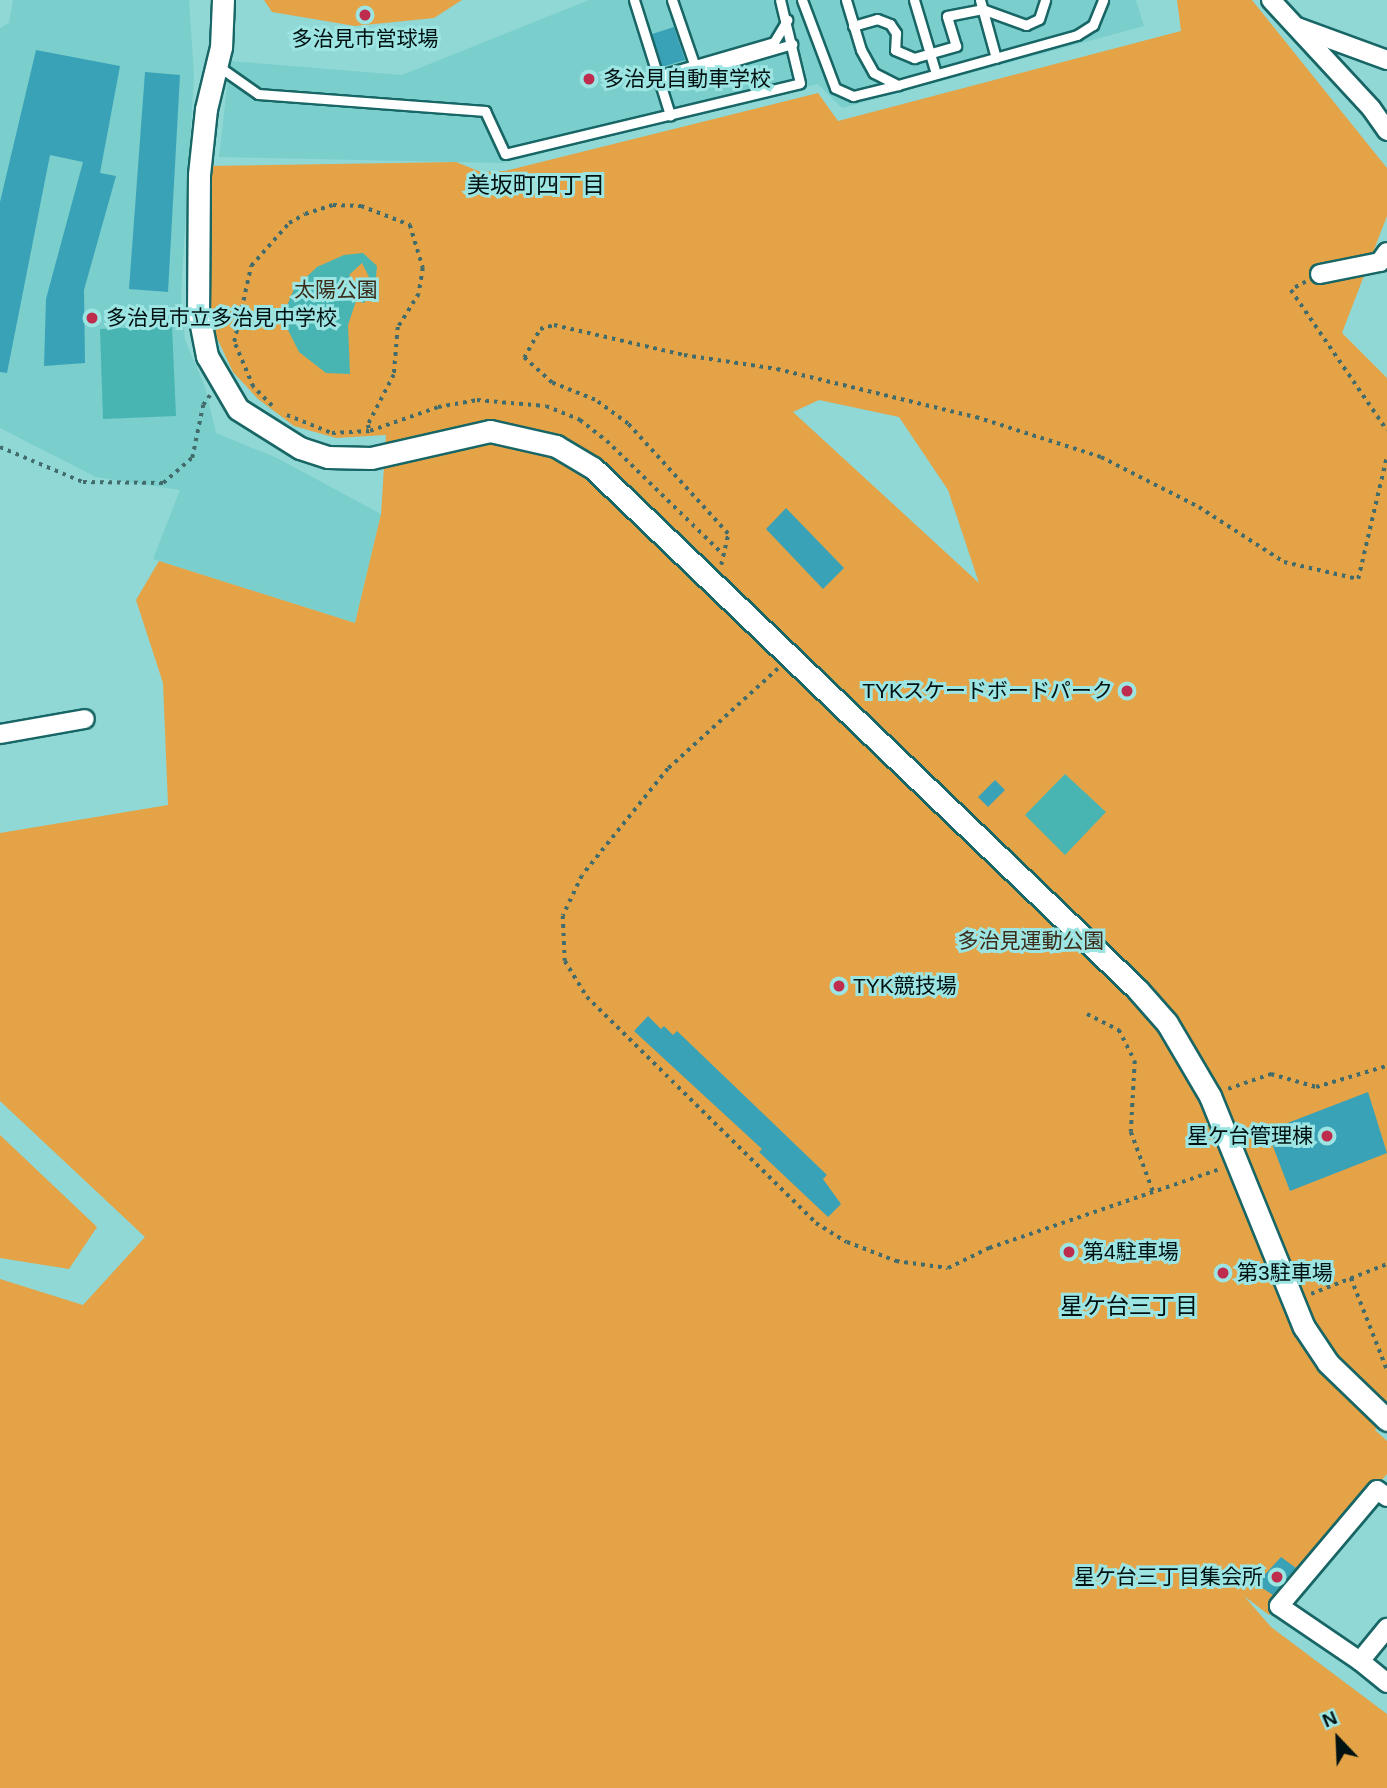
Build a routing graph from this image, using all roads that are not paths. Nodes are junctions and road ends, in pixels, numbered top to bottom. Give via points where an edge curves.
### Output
1 (223, 0) edge
2 (634, 0) edge
3 (672, 0) edge
4 (780, 0) edge
5 (803, 0) edge
6 (846, 0) edge
7 (914, 0) edge
8 (1045, 0) edge
9 (1103, 0) edge
10 (1271, 0) edge
11 (981, 4) edge
12 (787, 20) junction
13 (853, 26) junction
14 (1293, 26) junction
15 (793, 44) junction
16 (930, 54) junction
17 (996, 58) junction
18 (1387, 60) edge
19 (694, 64) junction
20 (218, 66) junction
21 (936, 74) junction
22 (658, 79) junction
23 (898, 85) junction
24 (1371, 108) junction
25 (670, 115) junction
26 (1387, 121) edge
27 (1387, 131) edge
28 (1387, 252) edge
29 (1320, 275) road end
30 (85, 719) dead end
31 (0, 734) edge
32 (1387, 1420) edge
33 (1387, 1497) edge
34 (1387, 1628) edge
35 (1360, 1661) junction
36 (1387, 1682) edge

1 - 20 street
2 - 22 lane
3 - 19 lane
4 - 12 lane
5 - 23 lane via 835,88 853,96
6 - 13 lane
7 - 16 lane
8 - 11 lane via 1039,19 1026,25
9 - 17 lane via 1093,25 1077,36
10 - 14 street
11 - 16 lane via 947,16 956,46
11 - 17 lane
12 - 15 lane
12 - 19 lane via 774,43
13 - 16 lane via 877,19 890,24 896,33 895,50 904,57
13 - 23 lane via 874,72
14 - 18 street
14 - 24 street
15 - 22 lane
15 - 25 lane via 800,83
16 - 21 lane
17 - 21 lane
19 - 22 lane
20 - 25 lane via 258,94 485,111 505,154
20 - 32 street via 206,108 199,174 198,310 207,356 238,409 269,431 328,457 371,458 491,431 556,446 593,468 1137,989 1191,1057 1293,1301 1328,1363
21 - 23 lane
22 - 25 lane
24 - 26 street
24 - 27 street
28 - 29 street via 1380,262
30 - 31 street
33 - 35 street via 1377,1490 1279,1606
34 - 35 street
35 - 36 street

